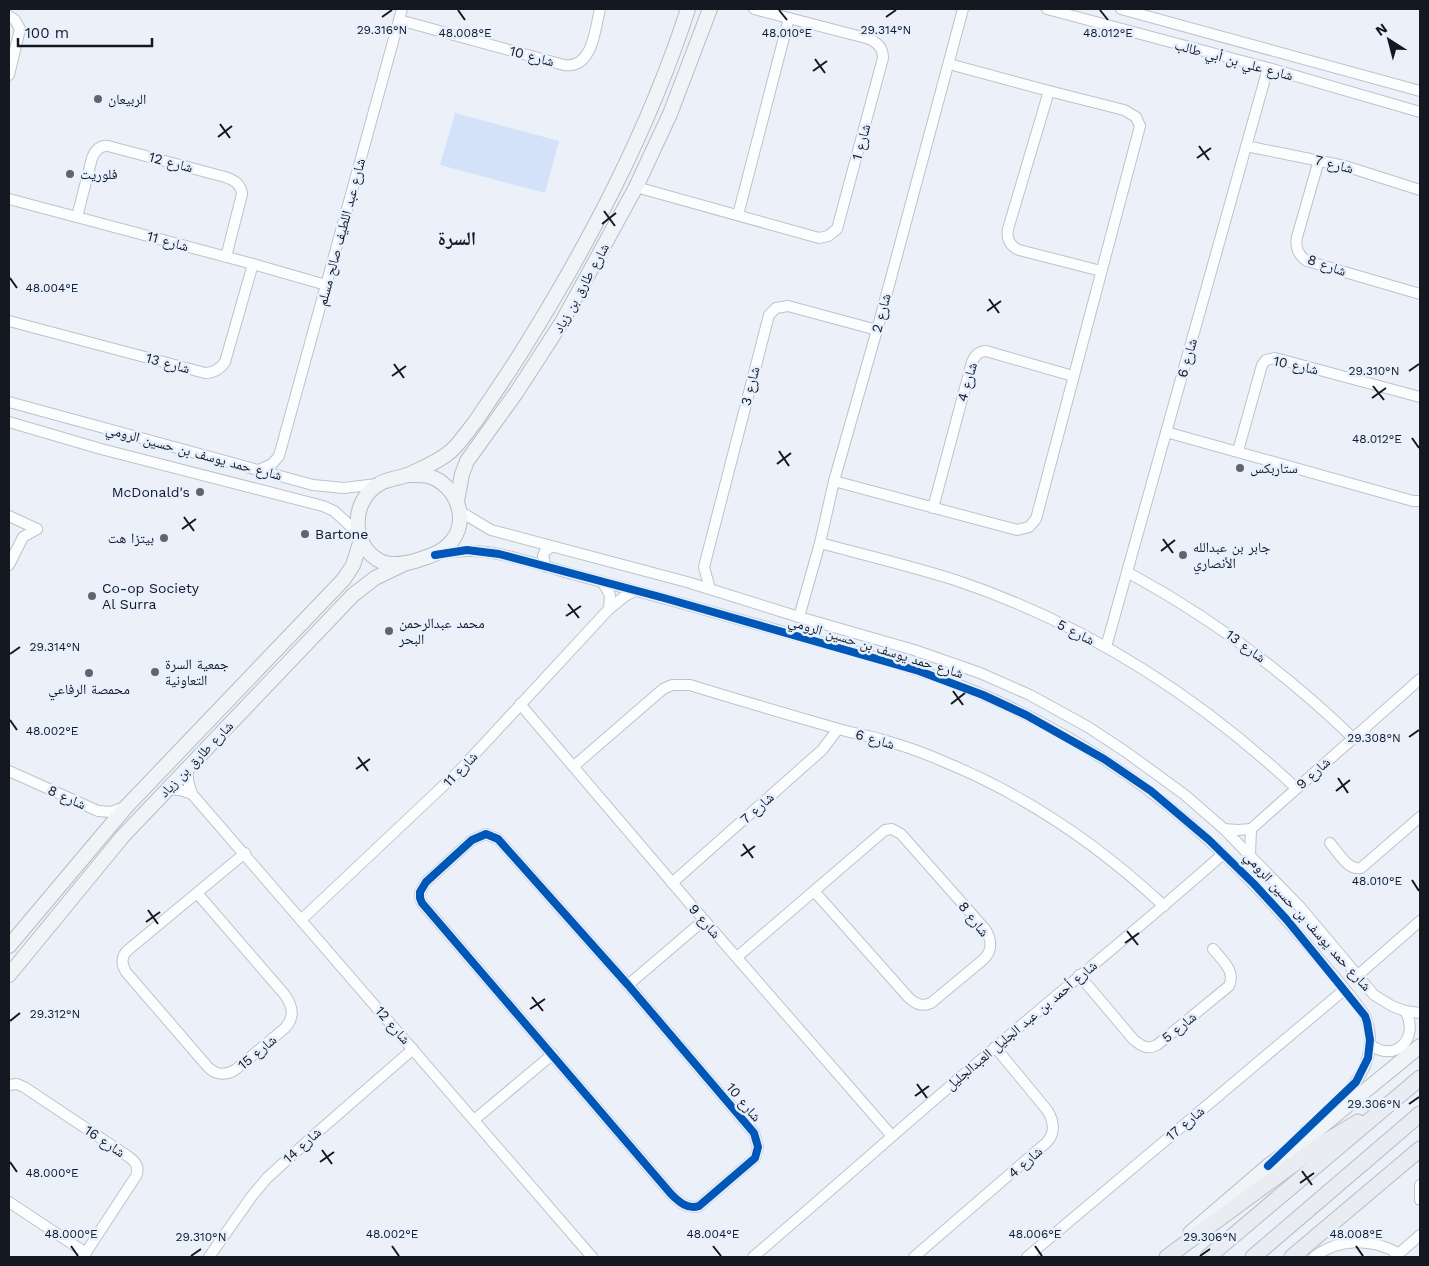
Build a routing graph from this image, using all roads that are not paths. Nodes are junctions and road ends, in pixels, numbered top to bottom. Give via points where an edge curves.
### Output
1 (402, 9) edge
2 (600, 9) edge
3 (688, 9) edge
4 (710, 9) edge
5 (754, 9) edge
6 (963, 9) edge
7 (1047, 9) edge
8 (1115, 9) edge
9 (1121, 9) edge
10 (1137, 13) junction
11 (9, 16) edge
12 (789, 18) junction
13 (399, 20) junction
14 (1105, 24) junction
15 (1131, 31) junction
16 (949, 64) junction
17 (1268, 68) junction
18 (9, 75) edge
19 (664, 77) junction
20 (682, 85) junction
21 (1049, 91) junction
22 (1420, 92) edge
23 (652, 106) junction
24 (1420, 112) edge
25 (670, 114) junction
26 (1246, 146) junction
27 (1319, 160) junction
28 (636, 187) junction
29 (1420, 190) edge
30 (9, 199) edge
31 (738, 215) junction
32 (77, 217) junction
33 (226, 257) junction
34 (253, 264) junction
35 (1101, 271) junction
36 (326, 285) junction
37 (1420, 294) edge
38 (9, 321) edge
39 (877, 330) junction
40 (1073, 376) junction
41 (1420, 397) edge
42 (9, 402) edge
43 (9, 422) edge
44 (1166, 432) junction
45 (1238, 451) junction
46 (280, 456) junction
47 (261, 469) junction
48 (408, 475) junction
49 (289, 478) junction
50 (834, 481) junction
51 (380, 483) junction
52 (1420, 501) edge
53 (459, 507) junction
54 (933, 508) junction
55 (9, 516) edge
56 (359, 536) junction
57 (820, 544) junction
58 (551, 547) junction
59 (435, 555) junction
60 (404, 564) junction
61 (9, 565) edge
62 (546, 567) junction
63 (704, 568) junction
64 (1127, 572) junction
65 (686, 582) junction
66 (603, 583) junction
67 (710, 589) junction
68 (635, 591) junction
69 (609, 609) junction
70 (799, 617) junction
71 (1106, 647) junction
72 (1420, 679) edge
73 (1030, 696) junction
74 (520, 704) junction
75 (1052, 707) junction
76 (1020, 712) junction
77 (1042, 723) junction
78 (838, 729) junction
79 (1353, 738) junction
80 (574, 766) junction
81 (188, 767) junction
82 (9, 771) edge
83 (1296, 788) junction
84 (167, 790) junction
85 (192, 794) junction
86 (126, 807) junction
87 (1420, 818) edge
88 (1224, 829) junction
89 (1251, 829) junction
90 (1330, 843) dead end
91 (245, 854) junction
92 (1223, 854) junction
93 (1250, 855) junction
94 (672, 883) junction
95 (814, 891) junction
96 (197, 894) junction
97 (1164, 906) junction
98 (301, 920) junction
99 (704, 920) junction
100 (1420, 921) edge
101 (9, 947) edge
102 (1214, 949) dead end
103 (737, 957) junction
104 (20, 960) junction
105 (9, 974) edge
106 (1079, 975) junction
107 (1357, 976) junction
108 (628, 985) junction
109 (1344, 990) junction
110 (1406, 1011) junction
111 (1420, 1013) edge
112 (1370, 1044) junction
113 (1420, 1046) edge
114 (995, 1047) junction
115 (413, 1049) junction
116 (552, 1054) junction
117 (1420, 1078) edge
118 (9, 1085) edge
119 (1394, 1101) junction
120 (1420, 1114) edge
121 (474, 1120) junction
122 (892, 1136) junction
123 (1420, 1149) edge
124 (1268, 1166) junction
125 (1420, 1185) edge
126 (1420, 1200) edge
127 (9, 1202) edge
128 (1420, 1235) edge
129 (84, 1255) edge
130 (1396, 1255) edge
131 (209, 1257) edge
132 (592, 1257) edge
133 (753, 1257) edge
134 (914, 1257) edge
135 (1026, 1257) edge
136 (1161, 1257) edge
137 (1168, 1257) edge
138 (1208, 1257) edge
139 (1253, 1257) edge
140 (1292, 1257) edge
141 (1314, 1257) edge

1 - 13 street, شارع عبد اللطيف صالح مسلم
2 - 13 street, شارع 10 via 587,54 572,66
3 - 19 main road, شارع طارق بن زياد
4 - 20 main road, شارع طارق بن زياد
5 - 12 street, شارع 1
6 - 16 street, شارع 2
7 - 14 street, شارع علي بن أبي طالب
8 - 14 street via 1114,21
9 - 10 street, شارع علي بن أبي طالب
10 - 15 street via 1130,19
10 - 22 street, شارع علي بن أبي طالب
11 - 18 street via 16,20 20,29
12 - 31 street
12 - 31 street, شارع 1 via 870,39 880,46 883,58 839,225 834,232 820,238
13 - 36 street, شارع عبد اللطيف صالح مسلم
14 - 15 street, شارع علي بن أبي طالب
15 - 17 street, شارع علي بن أبي طالب
16 - 21 street
16 - 39 street, شارع 2
17 - 24 street, شارع علي بن أبي طالب
17 - 26 street, شارع 6
19 - 20 main road via 664,85 670,90
19 - 23 main road, شارع طارق بن زياد
20 - 25 main road, شارع طارق بن زياد
21 - 35 street via 1124,110 1140,124
21 - 35 street via 1008,229 1008,239 1019,250
23 - 25 main road via 664,101 669,105
23 - 48 main road, شارع طارق بن زياد via 602,213 502,382 454,448 443,458
25 - 28 main road, شارع طارق بن زياد
26 - 27 street, شارع 7
26 - 44 street, شارع 6
27 - 29 street, شارع 7
27 - 37 street, شارع 8 via 1297,237 1300,255 1307,261
28 - 31 street, شارع 1
28 - 53 main road, شارع طارق بن زياد via 562,322 516,394 467,461 462,474
30 - 32 street, شارع 11
32 - 33 street, شارع 11
32 - 33 street, شارع 12 via 92,158 103,146 225,177 239,185 242,194
33 - 34 street, شارع 11
34 - 36 street, شارع 11
34 - 38 street, شارع 13 via 225,362 211,372
35 - 40 street
36 - 46 street, شارع عبد اللطيف صالح مسلم
39 - 50 street, شارع 2
39 - 63 street, شارع 3 via 788,306 776,308 770,314
40 - 54 street via 1032,525 1017,530
40 - 54 street, شارع 4 via 986,352 975,356
41 - 45 street, شارع 10 via 1275,358 1268,359 1262,365
42 - 47 street, شارع حمد يوسف بن حسين الرومي
43 - 56 street, شارع حمد يوسف بن حسين الرومي via 323,506 341,517
44 - 45 street
44 - 64 street, شارع 6
45 - 52 street
46 - 47 street
46 - 49 street
47 - 49 street, شارع حمد يوسف بن حسين الرومي
48 - 51 main road
48 - 53 main road via 433,477 444,485
49 - 51 street, شارع حمد يوسف بن حسين الرومي via 334,488
50 - 54 street
50 - 57 street, شارع 2
51 - 56 main road via 361,503 357,518
53 - 58 street, شارع حمد يوسف بن حسين الرومي via 491,530
53 - 59 main road via 459,526 453,540
55 - 61 street via 37,529 23,537
56 - 60 main road via 365,548 377,559 384,563
56 - 86 main road, شارع طارق بن زياد via 353,565 344,579
57 - 70 street, شارع 2
57 - 71 street, شارع 5 via 956,581 1046,617
58 - 62 street via 543,556
58 - 65 street, شارع حمد يوسف بن حسين الرومي
59 - 60 main road
59 - 62 street, شارع حمد يوسف بن حسين الرومي via 477,550
60 - 81 main road, شارع طارق بن زياد via 375,578 353,595
62 - 66 street, شارع حمد يوسف بن حسين الرومي
63 - 65 street
63 - 67 street
64 - 71 street, شارع 6
64 - 79 street, شارع 13 via 1242,643 1300,689
65 - 67 street, شارع حمد يوسف بن حسين الرومي
66 - 68 street, شارع حمد يوسف بن حسين الرومي
66 - 69 street via 610,595
67 - 70 street, شارع حمد يوسف بن حسين الرومي
68 - 69 street, شارع 11
68 - 76 street, شارع حمد يوسف بن حسين الرومي via 919,671
69 - 74 street, شارع 11
70 - 73 street, شارع حمد يوسف بن حسين الرومي via 947,661
71 - 83 street, شارع 5 via 1155,676 1224,725
72 - 79 street, شارع 9
73 - 75 street, شارع حمد يوسف بن حسين الرومي
73 - 76 street via 1029,706
74 - 80 street, شارع 9
74 - 98 street, شارع 11 via 448,782
75 - 77 street via 1043,715
75 - 88 street, شارع حمد يوسف بن حسين الرومي via 1156,773
76 - 77 street, شارع حمد يوسف بن حسين الرومي
77 - 92 street, شارع حمد يوسف بن حسين الرومي via 1128,774 1180,814
78 - 80 street, شارع 6 via 690,685 677,684 655,695
78 - 94 street, شارع 7 via 822,750
78 - 97 street, شارع 6 via 946,762 1009,792 1101,850
79 - 83 street, شارع 9
80 - 94 street, شارع 9
81 - 84 main road, شارع طارق بن زياد
81 - 85 street
82 - 86 street, شارع 8 via 98,811 111,812
83 - 89 street, شارع 9
84 - 85 street
84 - 104 main road, شارع طارق بن زياد via 117,843
85 - 91 street, شارع 12
86 - 101 main road, شارع طارق بن زياد
87 - 90 street via 1358,869 1352,867
88 - 89 street
88 - 93 street, شارع حمد يوسف بن حسين الرومي
89 - 93 street
91 - 96 street, شارع 15
91 - 98 street, شارع 12
92 - 97 street, شارع أحمد بن عبد الجليل العبدالجليل
92 - 109 street, شارع حمد يوسف بن حسين الرومي via 1287,920
93 - 107 street, شارع حمد يوسف بن حسين الرومي via 1301,908
94 - 99 street, شارع 9
95 - 95 street, شارع 8 via 883,832 894,829 985,930 991,944 990,951 931,1003 918,1004 909,998
95 - 103 street, شارع 8
96 - 96 street, شارع 15 via 125,952 122,964 207,1066 217,1073 226,1074 285,1028 291,1020 292,1009 285,995
97 - 106 street, شارع أحمد بن عبد الجليل العبدالجليل
98 - 115 street, شارع 12
99 - 103 street, شارع 9
99 - 108 street
100 - 107 street
101 - 104 main road via 20,952
102 - 106 street, شارع 5 via 1230,970 1229,986 1150,1048 1133,1039
103 - 122 street, شارع 9
104 - 105 main road, شارع طارق بن زياد
106 - 114 street, شارع أحمد بن عبد الجليل العبدالجليل
107 - 110 street, شارع حمد يوسف بن حسين الرومي via 1380,999
108 - 116 street, شارع 10 via 494,836 486,834 476,838 426,882 420,892 422,903
108 - 116 street, شارع 10 via 751,1129 758,1147 753,1162 699,1206 683,1204
109 - 112 street, شارع حمد يوسف بن حسين الرومي via 1365,1016
109 - 135 street, شارع 17
110 - 111 street, شارع حمد يوسف بن حسين الرومي
110 - 112 street via 1411,1027 1405,1043 1386,1051 1375,1049
112 - 124 street, شارع حمد يوسف بن حسين الرومي via 1365,1066 1356,1082
113 - 124 main road via 1316,1132
114 - 122 street, شارع أحمد بن عبد الجليل العبدالجليل
114 - 134 street, شارع 4 via 1047,1110 1053,1121 1053,1135
115 - 121 street, شارع 12
115 - 131 street, شارع 14 via 267,1178
116 - 121 street
117 - 119 highway
118 - 129 street, شارع 16 via 24,1086 129,1157 137,1166 136,1176
119 - 137 highway via 1317,1147
119 - 138 highway
120 - 139 highway
121 - 132 street, شارع 12
122 - 133 street, شارع أحمد بن عبد الجليل العبدالجليل
123 - 140 highway
124 - 136 main road
125 - 126 street
127 - 129 street, شارع 16
128 - 130 street
130 - 141 street via 1390,1249 1372,1243 1352,1242 1333,1246

